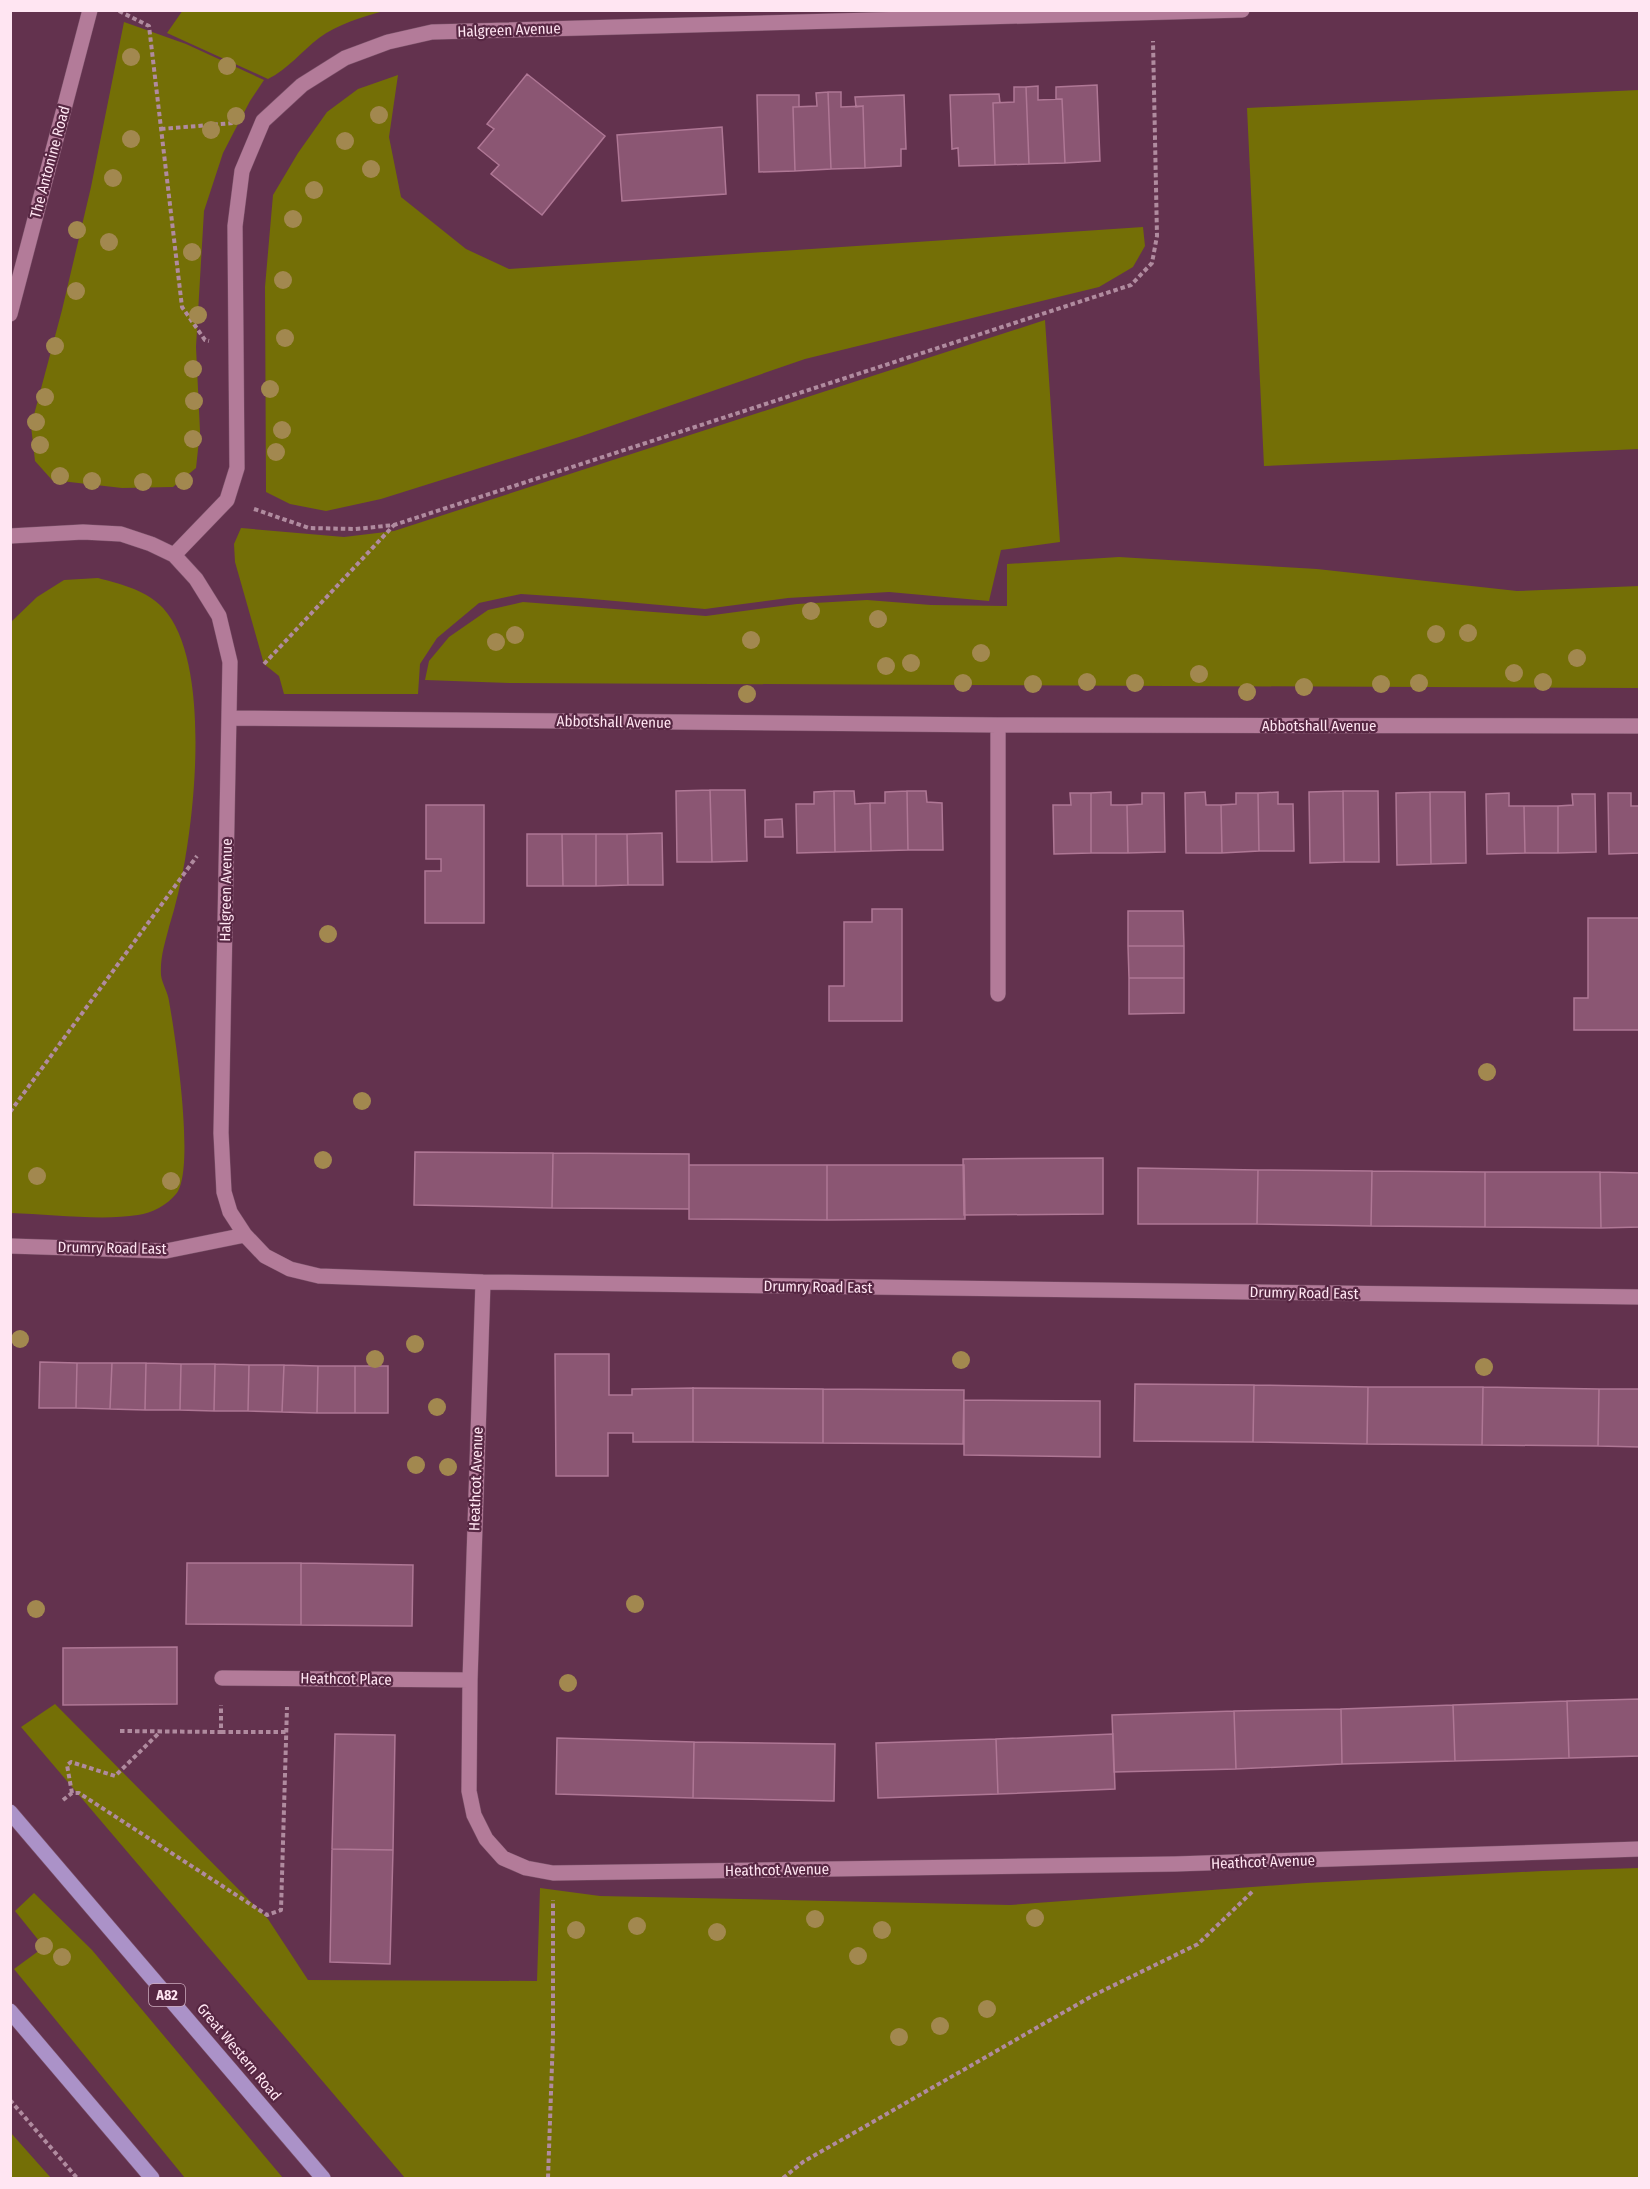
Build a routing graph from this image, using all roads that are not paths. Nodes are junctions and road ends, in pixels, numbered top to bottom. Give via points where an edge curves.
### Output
1 (90, 10) edge
2 (1242, 10) edge
3 (1093, 13) edge
4 (10, 315) edge
5 (10, 536) edge
6 (174, 555) junction
7 (230, 718) junction
8 (998, 725) junction
9 (1640, 726) edge
10 (998, 994) dead end
11 (245, 1235) junction
12 (10, 1246) edge
13 (483, 1282) junction
14 (1640, 1297) edge
15 (222, 1678) road end
16 (470, 1680) junction
17 (10, 1812) edge
18 (1640, 1849) edge
19 (10, 2011) edge
20 (152, 2178) edge
21 (323, 2178) edge

1 - 4 street, The Antonine Road
2 - 3 street, Halgreen Avenue
3 - 6 street, Halgreen Avenue via 432,32 388,42 345,58 302,85 263,121 242,171 235,226 237,468 227,500
5 - 6 street, Halgreen Avenue via 121,534
6 - 7 street, Halgreen Avenue via 196,579 219,616 230,662
7 - 8 street, Abbotshall Avenue
7 - 11 street, Halgreen Avenue via 221,1153 224,1192 230,1212
8 - 9 street, Abbotshall Avenue
8 - 10 street
11 - 12 street, Drumry Road East via 166,1251
11 - 13 street, Drumry Road East via 265,1256 290,1269 319,1276
13 - 14 street, Drumry Road East
13 - 16 street, Heathcot Avenue
15 - 16 street, Heathcot Place
16 - 18 street, Heathcot Avenue via 469,1791 474,1815 486,1839 504,1858 526,1868 553,1873 1284,1861
17 - 21 main road, Great Western Road / A82
19 - 20 main road

